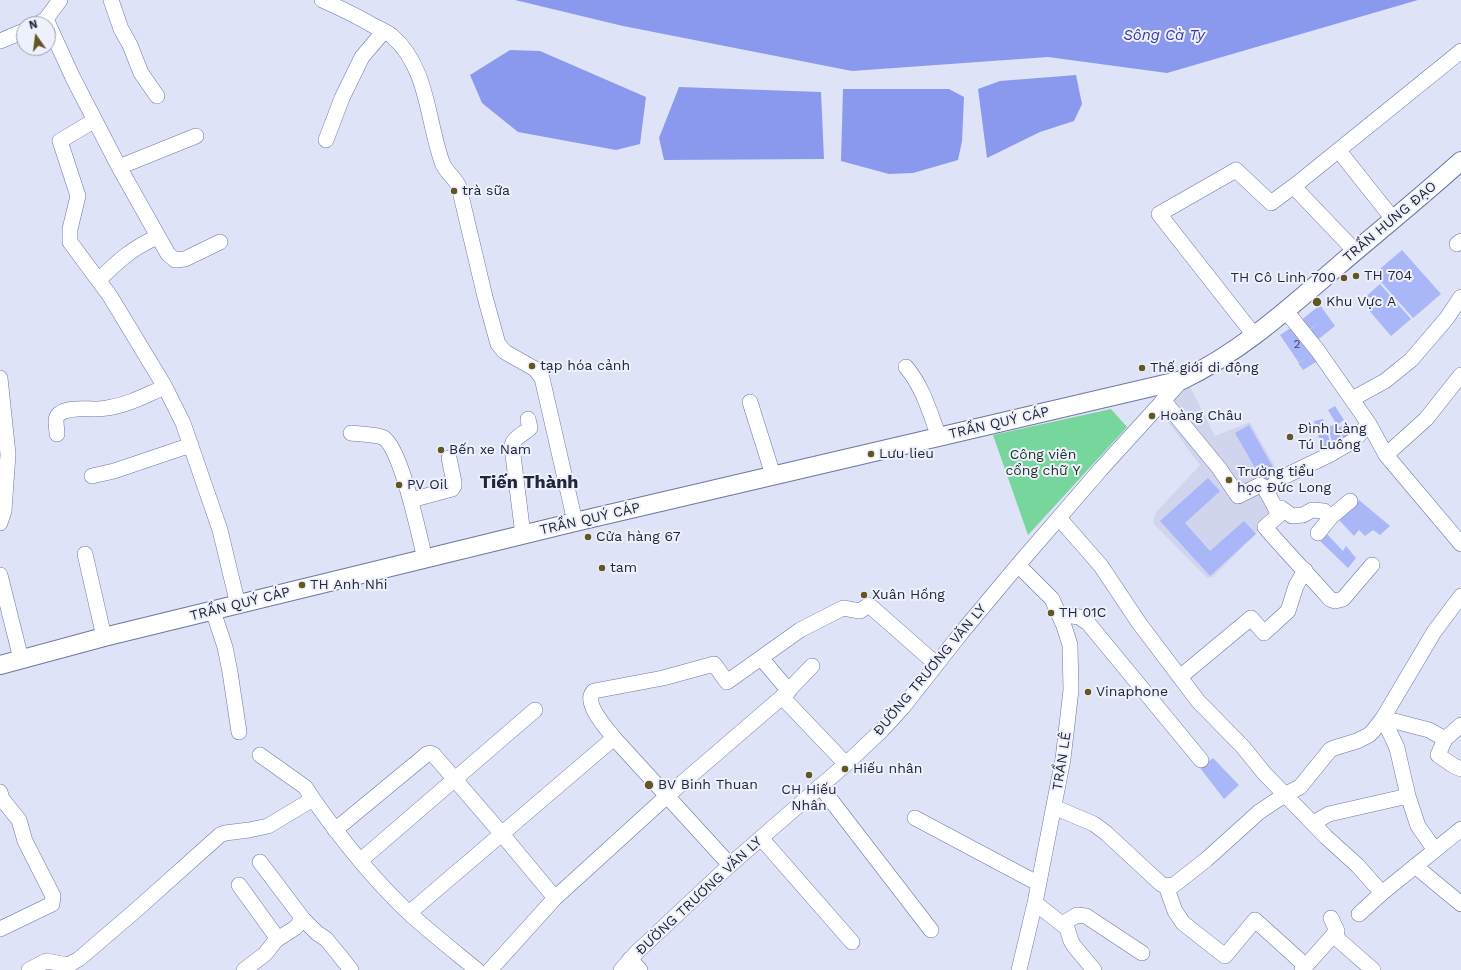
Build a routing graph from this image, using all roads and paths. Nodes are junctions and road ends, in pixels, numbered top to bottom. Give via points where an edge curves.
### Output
1 (60, 0) edge
2 (111, 0) edge
3 (322, 0) edge
4 (46, 16) edge
5 (384, 31) junction
6 (16, 34) edge
7 (0, 41) edge
8 (56, 47) edge
9 (1461, 51) edge
10 (157, 96) dead end
11 (94, 120) junction
12 (196, 136) dead end
13 (326, 140) dead end
14 (1339, 151) junction
15 (1461, 161) edge
16 (119, 168) junction
17 (1294, 187) junction
18 (1393, 219) junction
19 (158, 237) junction
20 (220, 242) dead end
21 (1355, 251) junction
22 (99, 280) junction
23 (1461, 298) edge
24 (1286, 311) junction
25 (1254, 335) junction
26 (906, 367) dead end
27 (1461, 375) edge
28 (0, 378) edge
29 (1182, 380) junction
30 (165, 387) junction
31 (1352, 399) junction
32 (1163, 400) junction
33 (750, 402) dead end
34 (528, 419) dead end
35 (1369, 424) junction
36 (351, 433) dead end
37 (58, 434) dead end
38 (939, 437) junction
39 (191, 445) junction
40 (1386, 455) junction
41 (449, 458) dead end
42 (773, 475) junction
43 (92, 476) dead end
44 (1269, 496) junction
45 (411, 500) junction
46 (1350, 501) dead end
47 (1277, 512) junction
48 (1331, 517) junction
49 (1059, 518) junction
50 (575, 522) junction
51 (0, 523) edge
52 (1318, 534) dead end
53 (523, 535) junction
54 (1461, 544) edge
55 (85, 554) dead end
56 (425, 559) junction
57 (1018, 565) junction
58 (1372, 565) dead end
59 (1305, 570) junction
60 (0, 575) edge
61 (1461, 596) edge
62 (238, 605) junction
63 (213, 611) junction
64 (1059, 614) junction
65 (104, 637) junction
66 (761, 658) junction
67 (22, 659) junction
68 (936, 664) junction
69 (0, 665) edge
70 (812, 666) dead end
71 (1180, 677) junction
72 (786, 694) junction
73 (535, 710) dead end
74 (1383, 718) junction
75 (1461, 725) edge
76 (239, 732) dead end
77 (614, 738) junction
78 (1445, 740) junction
79 (260, 755) dead end
80 (1201, 760) dead end
81 (846, 764) junction
82 (1461, 769) edge
83 (455, 780) junction
84 (820, 786) junction
85 (0, 792) edge
86 (1286, 794) junction
87 (667, 796) junction
88 (1408, 796) junction
89 (313, 799) junction
90 (1054, 807) junction
91 (915, 818) dead end
92 (1313, 823) junction
93 (1461, 829) edge
94 (335, 830) junction
95 (501, 833) junction
96 (760, 838) junction
97 (1435, 850) junction
98 (361, 860) junction
99 (260, 862) dead end
100 (730, 865) junction
101 (1415, 866) junction
102 (1039, 884) junction
103 (239, 885) dead end
104 (1166, 886) junction
105 (1382, 893) junction
106 (555, 898) junction
107 (1035, 903) junction
108 (1461, 904) edge
109 (409, 913) junction
110 (1359, 914) dead end
111 (1331, 918) dead end
112 (303, 919) junction
113 (1062, 924) junction
114 (0, 928) edge
115 (931, 930) dead end
116 (1333, 934) junction
117 (278, 939) junction
118 (852, 942) dead end
119 (1142, 953) dead end
120 (630, 966) edge
121 (1304, 968) edge
122 (29, 970) edge
123 (244, 970) edge
124 (351, 970) edge
125 (477, 970) edge
126 (490, 970) edge
127 (1019, 970) edge
128 (1094, 970) edge
129 (1374, 970) edge

1 - 4 street
2 - 10 street via 120,29 130,45 141,73
3 - 5 street
5 - 13 street via 362,57 342,98
5 - 50 street via 402,46 413,64 421,82 442,163 457,180 498,344 505,352 535,369 542,378
6 - 7 street
8 - 11 street
9 - 14 street
11 - 16 street
11 - 22 street via 60,141 78,196 70,229 70,242
12 - 16 street
14 - 17 street
14 - 18 street
15 - 18 main road, TRẦN HƯNG ĐẠO
16 - 19 street
17 - 21 street
17 - 25 street via 1271,203 1236,170 1159,214
18 - 21 main road, TRẦN HƯNG ĐẠO
19 - 20 street via 168,254 175,260 185,259
19 - 22 street via 127,254
21 - 24 main road, TRẦN HƯNG ĐẠO
22 - 30 street
23 - 31 street via 1411,360 1385,381
24 - 25 main road, TRẦN HƯNG ĐẠO
24 - 31 street via 1318,350
25 - 29 main road, TRẦN HƯNG ĐẠO via 1222,359
26 - 38 street via 915,378
27 - 40 street via 1426,419
28 - 51 street via 8,454 4,511
29 - 32 street, ĐƯỜNG TRƯƠNG VĂN LY
29 - 38 main road, TRẦN QUÝ CÁP
30 - 37 street via 125,404 91,410 66,410 56,418
30 - 39 street via 183,422
31 - 35 street
32 - 44 street via 1219,468 1238,496 1260,485
32 - 49 street, ĐƯỜNG TRƯƠNG VĂN LY
33 - 42 street
34 - 53 street via 530,430 512,443
35 - 40 street
35 - 44 street via 1353,441 1279,479 1267,492
36 - 45 street via 380,436 387,441
38 - 42 main road, TRẦN QUÝ CÁP
39 - 43 street
39 - 62 street via 220,530
40 - 54 street
41 - 45 street via 454,486 452,489
42 - 50 main road, TRẦN QUÝ CÁP
44 - 47 street
45 - 56 street
46 - 48 street
47 - 48 street via 1281,508 1292,516 1303,515 1312,510 1324,511
47 - 59 street via 1279,515 1265,527 1286,553
48 - 52 street
49 - 57 street, ĐƯỜNG TRƯƠNG VĂN LY
49 - 71 street via 1101,566 1139,623
50 - 53 main road, TRẦN QUÝ CÁP
53 - 56 main road, TRẦN QUÝ CÁP
55 - 65 street
56 - 62 main road, TRẦN QUÝ CÁP
57 - 64 street, TRẦN LÊ via 1052,599
57 - 68 street, ĐƯỜNG TRƯƠNG VĂN LY
58 - 59 street via 1343,599 1335,601 1330,599
59 - 71 street via 1296,586 1288,611 1264,633 1251,618
60 - 67 street
61 - 74 street via 1434,632
62 - 63 main road, TRẦN QUÝ CÁP
63 - 65 main road, TRẦN QUÝ CÁP
63 - 76 street via 225,647
64 - 80 street via 1079,617 1088,623
64 - 90 street, TRẦN LÊ via 1070,645 1071,690 1063,759
65 - 67 main road, TRẦN QUÝ CÁP
66 - 68 street via 800,630 843,608 860,611 869,606
66 - 72 street
66 - 77 street via 727,682 714,664 663,678 594,690 590,698 593,707
67 - 69 main road, TRẦN QUÝ CÁP
68 - 81 street, ĐƯỜNG TRƯƠNG VĂN LY via 903,707
70 - 72 street
71 - 86 street via 1198,701
72 - 81 street
72 - 87 street
73 - 83 street
74 - 78 street via 1429,730
74 - 86 street via 1364,738 1330,750 1300,787
74 - 88 street via 1397,748
75 - 78 street
77 - 87 street
77 - 95 street
78 - 82 street via 1438,755
79 - 89 street via 305,787
81 - 84 street, ĐƯỜNG TRƯƠNG VĂN LY
83 - 94 street via 433,754 426,754
83 - 95 street
83 - 98 street
84 - 96 street, ĐƯỜNG TRƯƠNG VĂN LY
84 - 115 street
85 - 114 street via 2,799 19,820 25,841 54,896 52,904
86 - 92 street
86 - 104 street via 1259,812 1194,870 1174,884
87 - 100 street
87 - 106 street
88 - 92 street via 1329,814
88 - 97 street via 1418,826
89 - 94 street
89 - 122 street via 268,826 220,835 79,959 68,965 46,962
90 - 102 street, TRẦN LÊ
90 - 104 street via 1094,824
91 - 102 street
92 - 105 street
93 - 97 street
94 - 98 street
95 - 106 street
95 - 109 street
96 - 100 street, ĐƯỜNG TRƯƠNG VĂN LY
96 - 118 street
97 - 101 street
98 - 109 street
99 - 112 street
100 - 120 street, ĐƯỜNG TRƯƠNG VĂN LY
101 - 105 street
101 - 108 street
102 - 107 street, TRẦN LÊ
103 - 117 street
104 - 121 street via 1183,924 1225,956 1255,920
105 - 110 street
106 - 126 street
107 - 113 street
107 - 127 street, TRẦN LÊ
109 - 125 street
111 - 116 street via 1336,931
112 - 117 street via 295,928
112 - 124 street via 317,934 326,939
113 - 119 street via 1077,915 1086,916
113 - 128 street via 1067,928 1074,946
116 - 121 street
116 - 129 street
117 - 123 street via 265,954

